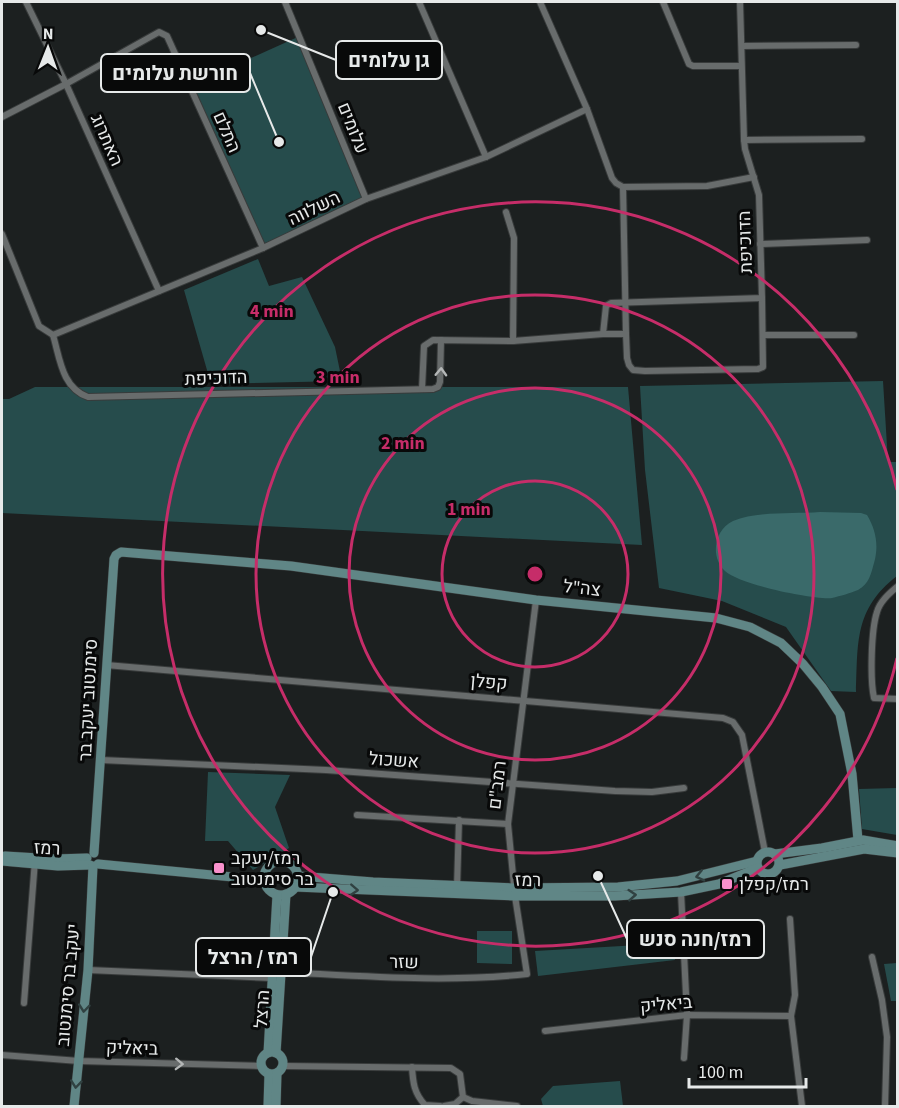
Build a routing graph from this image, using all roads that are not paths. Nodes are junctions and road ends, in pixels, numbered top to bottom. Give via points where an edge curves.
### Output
1 (26, 2) edge
2 (285, 2) edge
3 (419, 2) edge
4 (540, 2) edge
5 (663, 2) edge
6 (740, 2) edge
7 (856, 45) dead end
8 (742, 46) junction
9 (741, 66) junction
10 (66, 84) junction
11 (587, 109) junction
12 (2, 117) edge
13 (862, 139) dead end
14 (744, 140) junction
15 (486, 157) junction
16 (754, 177) junction
17 (623, 186) junction
18 (366, 199) junction
19 (506, 212) dead end
20 (2, 235) edge
21 (867, 240) dead end
22 (760, 244) junction
23 (263, 248) junction
24 (159, 291) junction
25 (762, 298) junction
26 (626, 303) junction
27 (54, 334) junction
28 (603, 334) junction
29 (626, 334) junction
30 (763, 335) junction
31 (855, 335) dead end
32 (441, 340) junction
33 (513, 341) junction
34 (422, 390) junction
35 (122, 552) joint
36 (897, 586) edge
37 (536, 600) junction
38 (106, 665) junction
39 (897, 699) edge
40 (523, 700) junction
41 (101, 760) junction
42 (512, 784) junction
43 (684, 788) dead end
44 (357, 815) dead end
45 (459, 820) junction
46 (508, 824) junction
47 (858, 840) junction
48 (897, 846) edge
49 (765, 852) junction
50 (897, 853) edge
51 (775, 854) junction
52 (2, 855) edge
53 (2, 861) edge
54 (34, 861) junction
55 (92, 861) junction
56 (757, 865) junction
57 (780, 865) junction
58 (297, 876) junction
59 (264, 880) junction
60 (295, 887) junction
61 (457, 890) junction
62 (515, 892) junction
63 (681, 892) junction
64 (281, 895) junction
65 (790, 919) dead end
66 (872, 957) dead end
67 (88, 970) junction
68 (281, 972) junction
69 (527, 974) joint
70 (272, 978) junction
71 (24, 1003) dead end
72 (687, 1016) junction
73 (791, 1016) junction
74 (545, 1032) dead end
75 (272, 1053) junction
76 (2, 1055) edge
77 (684, 1058) dead end
78 (79, 1061) junction
79 (261, 1066) junction
80 (412, 1067) junction
81 (276, 1071) junction
82 (462, 1096) junction
83 (74, 1107) edge
84 (268, 1107) edge
85 (276, 1107) edge
86 (442, 1107) edge
87 (517, 1107) edge
88 (802, 1107) edge
89 (885, 1107) edge

1 - 10 street, האתרוג
2 - 18 street, עלומים
3 - 15 street
4 - 11 street
5 - 9 street via 690,64
6 - 8 street, הדוכיפת
7 - 8 street
8 - 9 street, הדוכיפת
9 - 14 street, הדוכיפת
10 - 12 street
10 - 23 street, התלם via 159,32 167,36
10 - 24 street, האתרוג
11 - 15 street, השלווה
11 - 17 street via 612,178
13 - 14 street
14 - 16 street, הדוכיפת
15 - 18 street, השלווה
16 - 17 street via 707,186
16 - 22 street, הדוכיפת via 759,195
17 - 26 street
18 - 23 street, השלווה
19 - 33 street via 514,237
20 - 27 street via 39,326
21 - 22 street
22 - 25 street, הדוכיפת
23 - 24 street, השלווה
24 - 27 street, השלווה
25 - 26 street, הדוכיפת
25 - 30 street
26 - 28 street, הדוכיפת via 606,306
26 - 29 street
27 - 34 street, הדוכיפת via 70,386 88,397
28 - 29 street
28 - 33 street
29 - 30 street via 627,358 633,370 645,371 759,369 763,367
30 - 31 street
32 - 33 street
32 - 34 street via 424,345
34 -> 32 street via 438,387 440,382
35 - 37 street, צה"ל via 291,566
35 - 38 street, סימנטוב יעקב בר via 114,559
36 - 39 street via 877,609 872,677 874,698
37 - 40 street, רמב"ם
37 - 47 street, צה"ל via 716,618 750,627 781,643 803,664 840,714 852,774
38 - 40 street, קפלן
38 - 41 street, סימנטוב יעקב בר
40 - 42 street, רמב"ם
40 - 49 street, קפלן via 733,722 742,735
41 - 42 street, אשכול via 326,770
41 - 55 street, סימנטוב יעקב בר
42 - 43 street, אשכול via 651,792
42 - 46 street, רמב"ם
44 - 45 street
45 - 46 street
45 - 61 street
46 - 62 street, רמב"ם
47 - 48 street
47 - 51 street
49 - 51 street
49 - 56 street via 759,856
50 - 57 street via 864,849
51 - 57 street
52 - 54 street, רמז
53 - 54 street, רמז
54 - 55 street, רמז
54 - 71 street
55 - 59 street, רמז
55 - 67 street, יעקב בר סימנטוב
56 - 57 street via 763,874 770,875
56 -> 62 street, רמז via 677,881
56 - 63 street, רמז via 719,884
58 - 59 street via 290,864 279,861 266,870
58 - 60 street
58 - 61 street, רמז
59 - 64 street via 268,889
60 -> 61 street, רמז
60 - 64 street
61 - 62 street, רמז
62 -> 63 street, רמז via 615,896
62 - 69 street, רמב"ם
63 - 72 street
64 - 68 street, הרצל
64 - 70 street, הרצל
65 - 73 street via 795,995
66 - 89 street via 886,1037
67 - 70 street
67 -> 78 street, יעקב בר סימנטוב
68 - 69 street, שזר via 406,978
68 - 75 street, הרצל
70 - 75 street, הרצל
72 - 73 street, ביאליק
72 - 74 street, ביאליק
72 - 77 street
73 - 88 street
75 - 79 street via 263,1057
75 - 81 street via 281,1057
76 - 78 street, ביאליק
78 -> 79 street, ביאליק
78 -> 83 street, יעקב בר סימנטוב
79 - 81 street via 264,1071
80 - 81 street
80 - 82 street via 457,1071
80 - 86 street via 418,1097 425,1105
81 - 84 street
81 - 85 street
82 - 86 street via 455,1104
82 - 87 street

